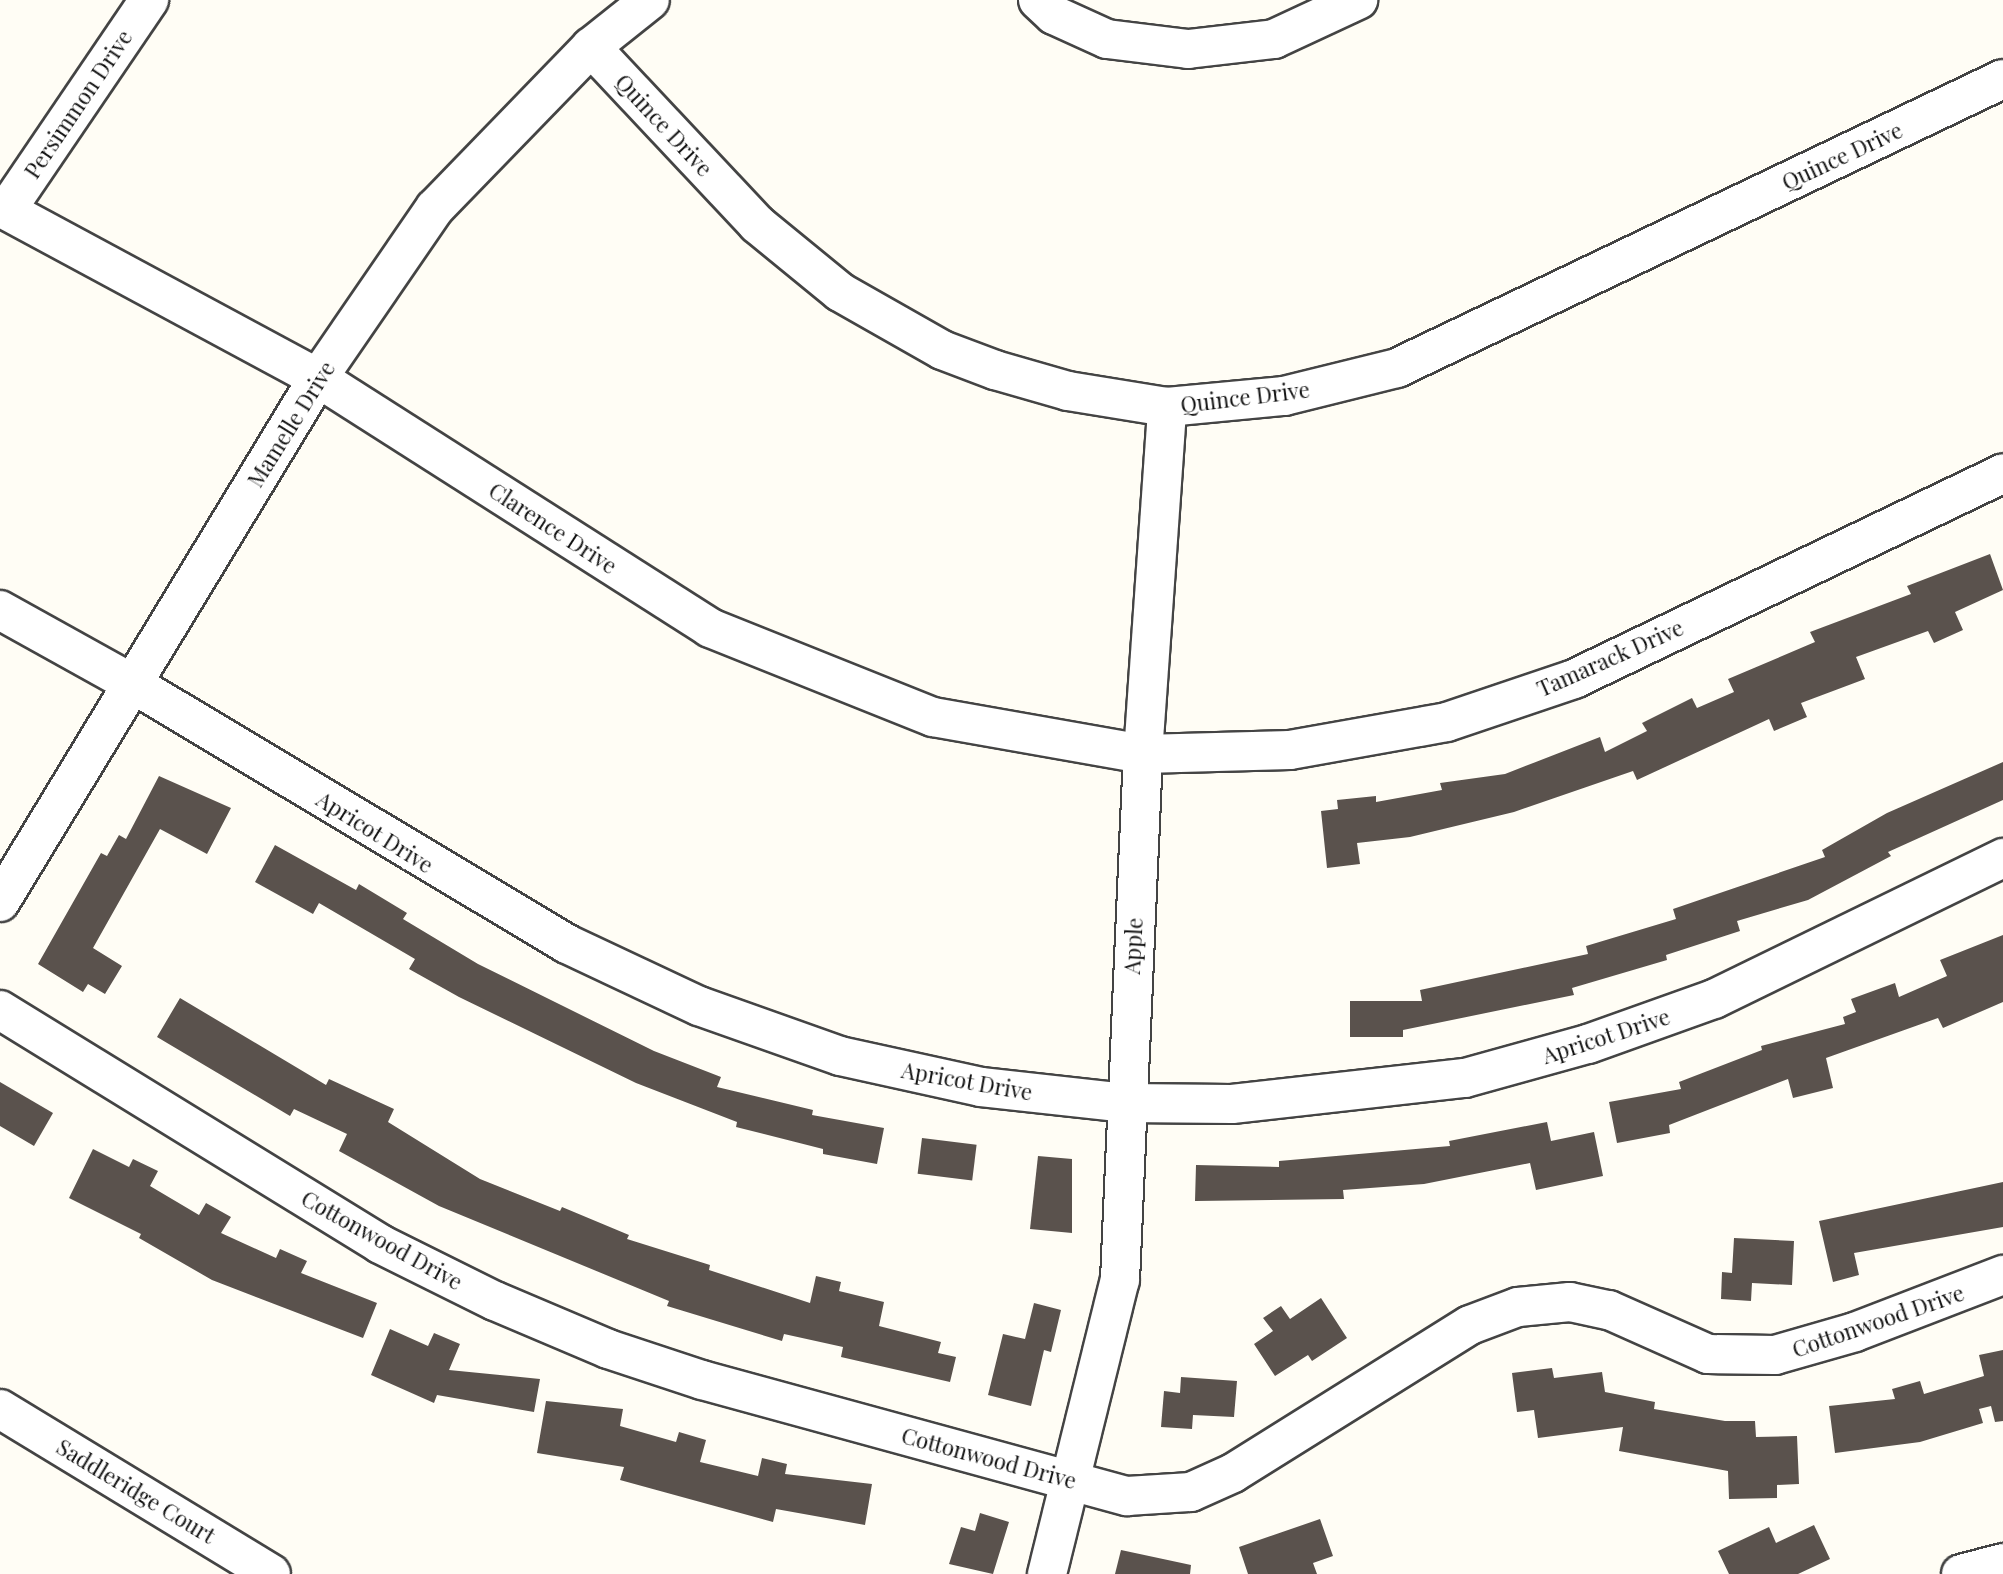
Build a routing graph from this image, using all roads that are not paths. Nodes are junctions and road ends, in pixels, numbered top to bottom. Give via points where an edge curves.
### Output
1 (149, 0) edge
2 (650, 0) edge
3 (1038, 0) edge
4 (1358, 0) edge
5 (591, 47) junction
6 (2003, 79) edge
7 (4, 208) edge
8 (318, 378) junction
9 (1167, 407) junction
10 (2003, 473) edge
11 (0, 610) edge
12 (133, 684) junction
13 (1143, 754) junction
14 (2003, 858) edge
15 (0, 902) edge
16 (0, 1010) edge
17 (1125, 1103) junction
18 (2003, 1275) edge
19 (0, 1409) edge
20 (1070, 1480) junction
21 (2003, 1563) edge
22 (271, 1574) edge
23 (1047, 1574) edge
24 (1961, 1574) edge

1 - 7 street, Persimmon Drive
2 - 5 street, Mamelle Drive
3 - 4 street via 1054,15 1107,39 1188,49 1274,39
5 - 8 street, Mamelle Drive via 435,208
5 - 9 street, Quince Drive via 757,224 840,292 942,350 995,370 1068,391
6 - 9 street, Quince Drive via 1397,368 1284,396
7 - 8 street, Clarence Drive
8 - 12 street, Mamelle Drive
8 - 13 street, Clarence Drive via 710,628 933,717
9 - 13 street, Apple
10 - 13 street, Tamarack Drive via 1574,679 1447,722 1290,750
11 - 12 street, Apricot Drive
12 - 15 street, Mamelle Drive
12 - 17 street, Apricot Drive via 456,882 567,944 699,1006 881,1066 981,1087
13 - 17 street, Apple
14 - 17 street, Apricot Drive via 1714,999 1557,1053 1465,1078 1345,1094 1232,1104
16 - 20 street, Cottonwood Drive via 380,1244 495,1301 608,1349 702,1380
17 - 20 street, Apple via 1120,1280
18 - 20 street, Cottonwood Drive via 1855,1332 1775,1355 1708,1354 1609,1310 1570,1302 1518,1307 1470,1325 1233,1473 1191,1492 1127,1496
19 - 22 street, Saddleridge Court
20 - 23 street, Apple
21 - 24 street

